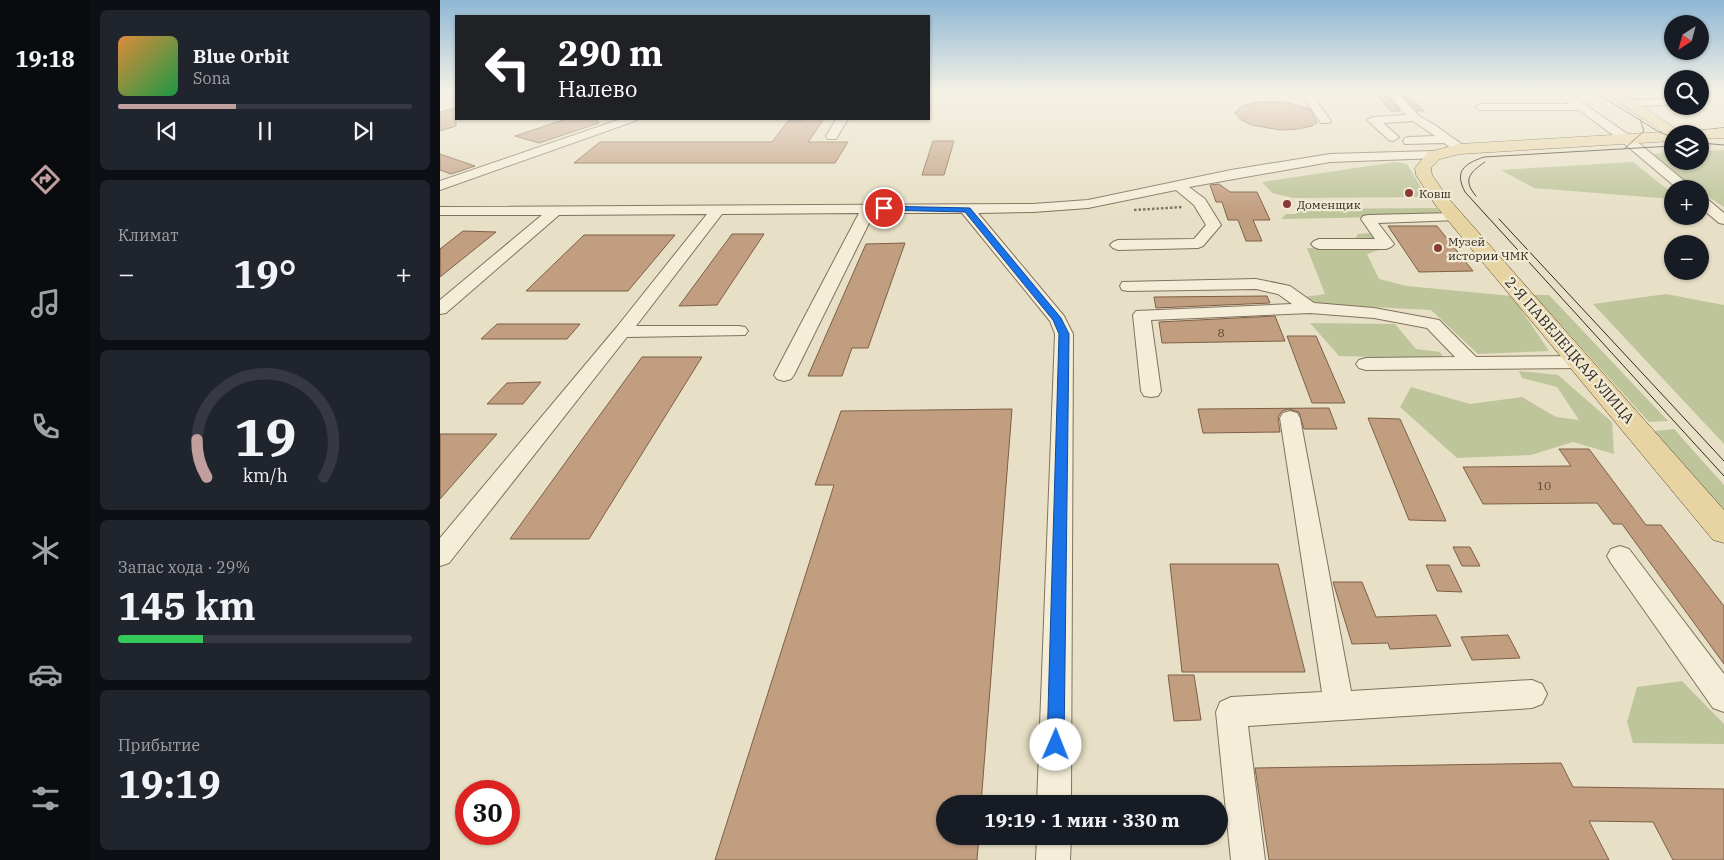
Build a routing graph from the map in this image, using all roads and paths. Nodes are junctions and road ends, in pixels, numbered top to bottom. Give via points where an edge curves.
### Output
1 (594, 132) edge
2 (834, 132) edge
3 (1437, 132) edge
4 (1617, 132) edge
5 (1724, 133) edge
6 (1709, 134) edge
7 (832, 136) dead end
8 (1664, 136) edge
9 (1625, 138) junction
10 (1409, 141) dead end
11 (1455, 147) junction
12 (1675, 180) edge
13 (440, 186) edge
14 (1180, 186) junction
15 (869, 208) junction
16 (1709, 208) edge
17 (718, 209) junction
18 (967, 209) junction
19 (556, 210) junction
20 (440, 211) edge
21 (1454, 217) junction
22 (1724, 220) edge
23 (1319, 244) dead end
24 (1118, 245) dead end
25 (1128, 286) dead end
26 (1310, 308) junction
27 (440, 309) edge
28 (622, 332) junction
29 (739, 332) dead end
30 (1581, 362) junction
31 (1366, 364) dead end
32 (1471, 364) junction
33 (784, 375) dead end
34 (1151, 391) dead end
35 (1290, 418) dead end
36 (1724, 531) edge
37 (440, 556) edge
38 (1620, 556) dead end
39 (1532, 694) dead end
40 (1724, 698) edge
41 (1339, 706) junction
42 (1054, 795) edge
43 (1054, 845) edge
44 (1053, 860) edge
45 (1248, 860) edge

1 - 13 street
2 - 7 street
3 - 11 street
4 - 9 street
5 - 6 main road
8 - 9 main road
9 - 11 main road
9 - 12 street
10 - 11 street
11 - 14 street via 1330,158
11 - 21 main road, 2-Я ПАВЕЛЕЦКАЯ УЛИЦА via 1423,168 1424,175
14 - 18 street via 1088,204
14 - 24 street via 1200,202 1214,225 1198,243
15 - 17 street
15 - 18 street
15 - 33 street
16 - 22 street
17 - 19 street
17 - 28 street
18 - 42 street via 1058,320 1064,334
19 - 20 street
19 - 27 street
21 - 23 street via 1368,219 1386,244
21 - 30 main road, 2-Я ПАВЕЛЕЦКАЯ УЛИЦА
25 - 26 street via 1256,284 1284,290
26 - 32 street via 1374,313 1433,324
26 - 34 street via 1142,315
28 - 29 street
28 - 37 street
30 - 32 street
30 - 36 main road, 2-Я ПАВЕЛЕЦКАЯ УЛИЦА
31 - 32 street
35 - 41 street
38 - 40 street
39 - 41 street
41 - 45 street via 1231,712
43 - 44 street

